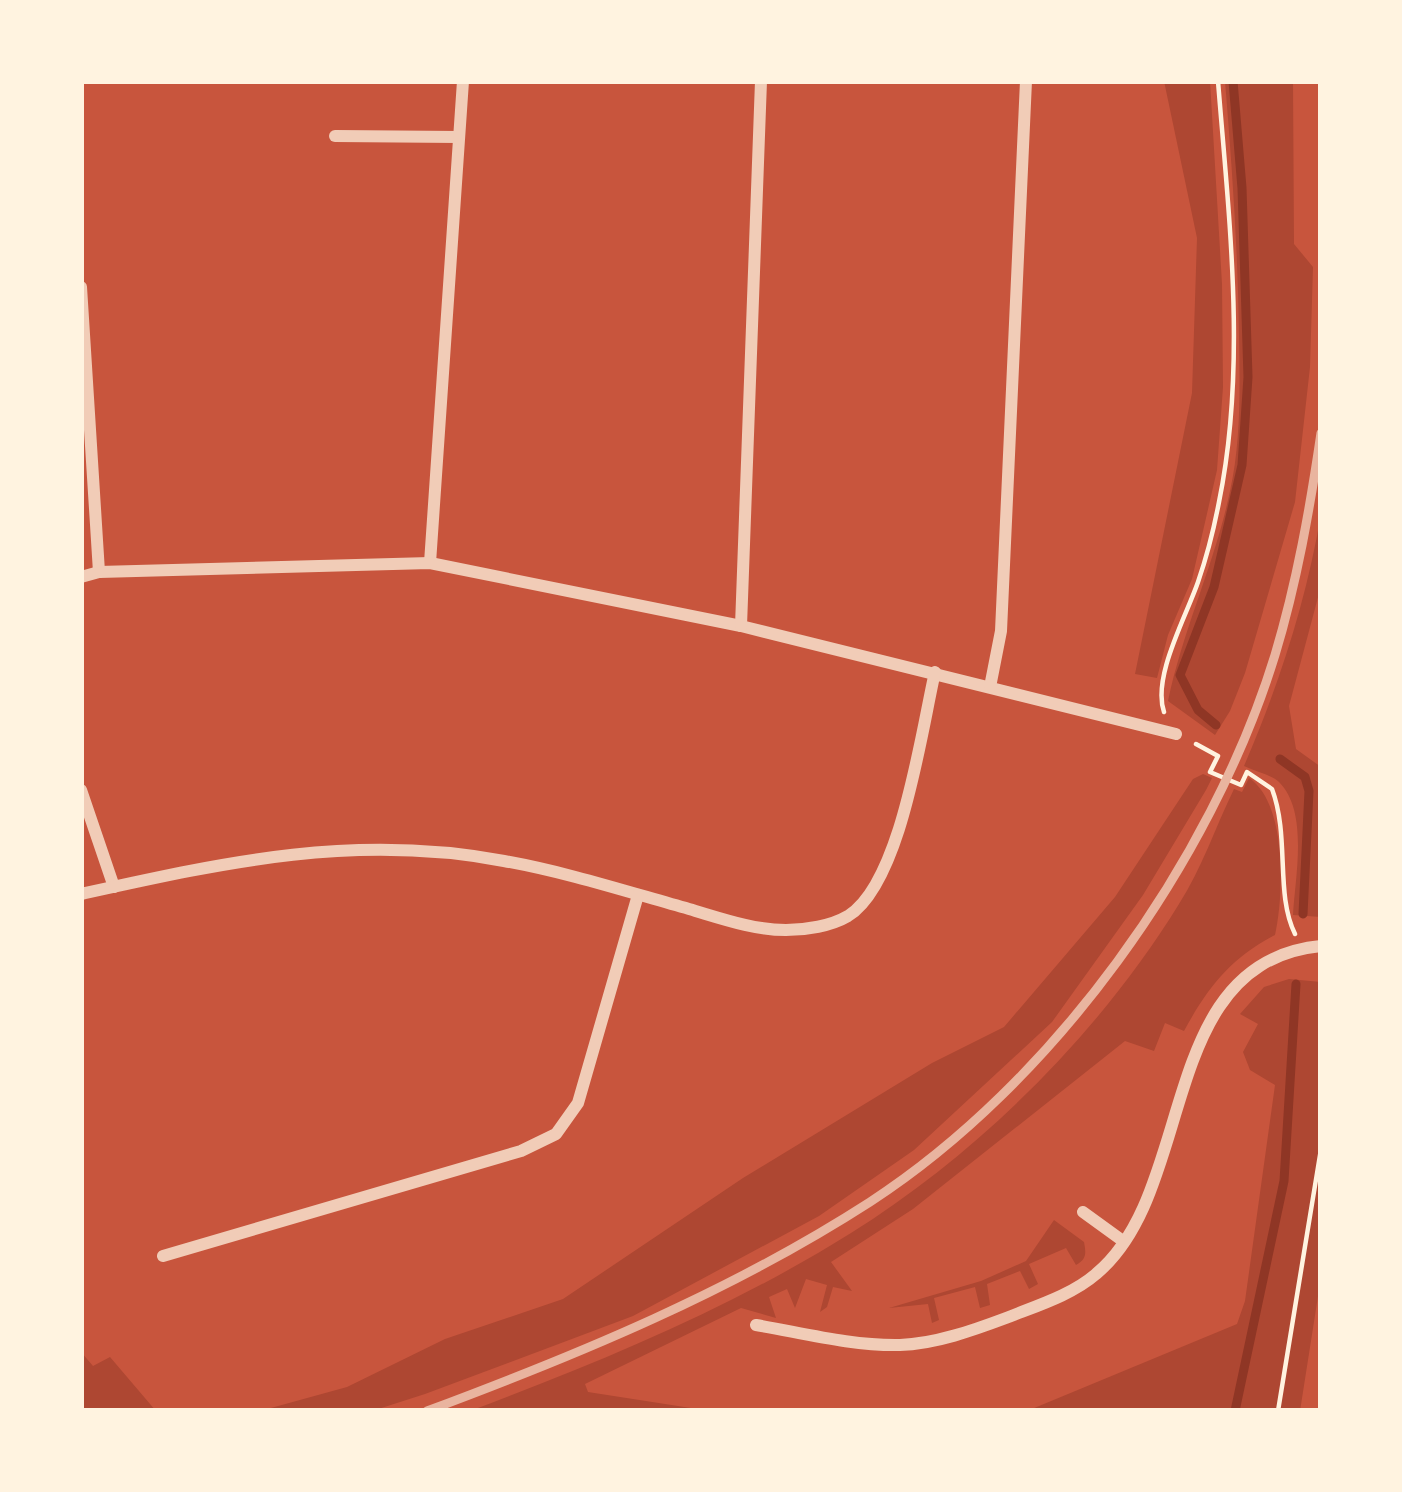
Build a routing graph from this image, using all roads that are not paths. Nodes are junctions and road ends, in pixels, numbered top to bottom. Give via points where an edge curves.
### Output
1 (463, 81) edge
2 (761, 81) edge
3 (1025, 81) edge
4 (335, 136) dead end
5 (459, 137) junction
6 (81, 287) edge
7 (430, 563) junction
8 (99, 572) junction
9 (81, 578) edge
10 (741, 626) junction
11 (935, 672) junction
12 (990, 687) junction
13 (1176, 734) road end
14 (81, 790) edge
15 (114, 887) junction
16 (81, 894) edge
17 (638, 895) junction
18 (1321, 946) edge
19 (1083, 1212) dead end
20 (1123, 1241) junction
21 (163, 1256) dead end
22 (756, 1325) dead end

1 - 5 street
2 - 10 street
3 - 12 street via 1001,631
4 - 5 street
5 - 7 street
6 - 8 street
7 - 8 street
7 - 10 street
8 - 9 street
10 - 11 street
11 - 12 street
11 - 17 street via 896,842 882,877 848,916 819,927 765,929
12 - 13 street
14 - 15 street
15 - 16 street
15 - 17 street via 271,856 391,848 509,862
17 - 21 street via 578,1103 556,1134
18 - 20 street via 1301,942 1237,983 1195,1056 1150,1190
19 - 20 street
20 - 22 street via 1095,1276 1069,1291 942,1337 882,1344

